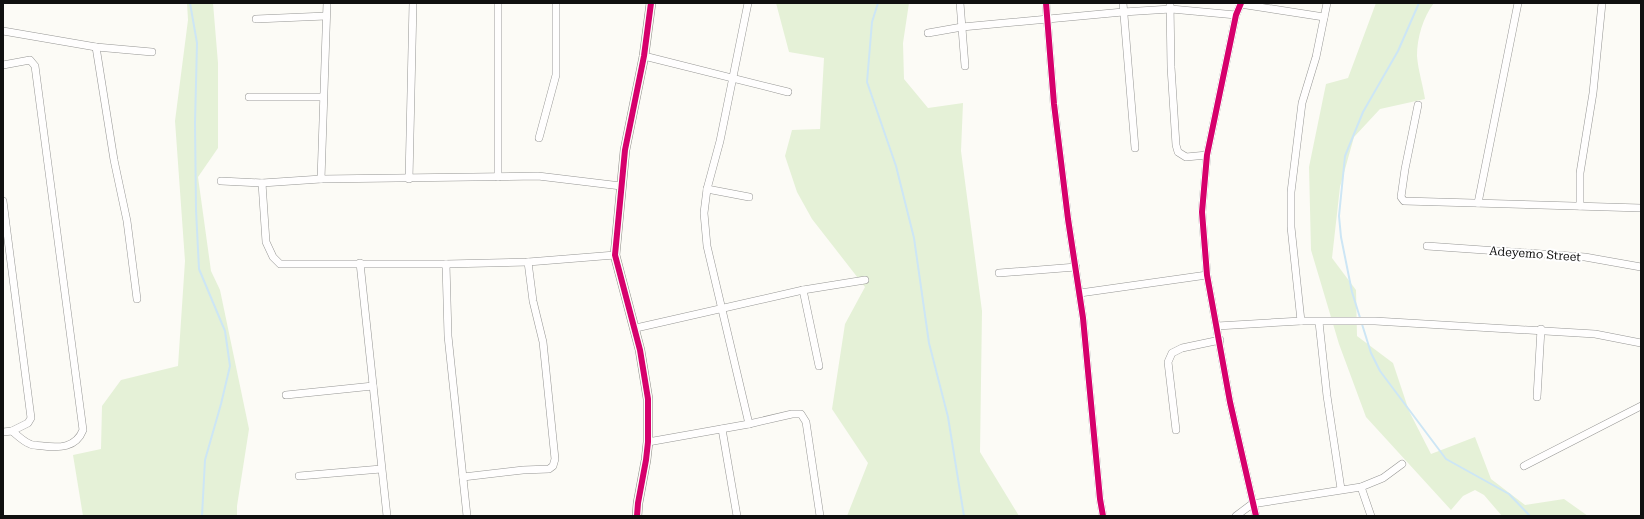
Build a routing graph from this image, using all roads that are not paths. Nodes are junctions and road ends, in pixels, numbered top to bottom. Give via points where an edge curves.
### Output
1 (327, 3) edge
2 (413, 3) edge
3 (498, 3) edge
4 (556, 3) edge
5 (651, 3) edge
6 (748, 3) edge
7 (960, 3) edge
8 (1046, 3) edge
9 (1123, 3) edge
10 (1240, 3) edge
11 (1328, 3) edge
12 (1518, 3) edge
13 (1602, 3) edge
14 (1171, 6) edge
15 (1123, 12) junction
16 (1236, 15) junction
17 (326, 16) junction
18 (1324, 17) junction
19 (256, 19) dead end
20 (1048, 20) junction
21 (962, 27) junction
22 (3, 31) edge
23 (928, 33) dead end
24 (96, 47) junction
25 (152, 52) dead end
26 (644, 56) junction
27 (3, 65) edge
28 (965, 66) dead end
29 (732, 79) junction
30 (788, 92) dead end
31 (249, 97) dead end
32 (323, 97) junction
33 (1418, 105) dead end
34 (539, 138) dead end
35 (1135, 148) dead end
36 (1207, 155) junction
37 (498, 177) junction
38 (321, 179) junction
39 (409, 179) junction
40 (221, 181) dead end
41 (262, 183) junction
42 (622, 186) junction
43 (708, 189) junction
44 (749, 197) dead end
45 (3, 201) edge
46 (1478, 203) junction
47 (1580, 206) junction
48 (1641, 208) edge
49 (1427, 246) dead end
50 (615, 255) junction
51 (528, 262) junction
52 (360, 263) junction
53 (446, 264) junction
54 (1076, 267) junction
55 (1641, 268) edge
56 (999, 273) dead end
57 (1207, 275) junction
58 (864, 280) dead end
59 (803, 290) junction
60 (1080, 293) junction
61 (137, 299) dead end
62 (721, 308) junction
63 (1301, 321) junction
64 (1319, 322) junction
65 (1217, 326) junction
66 (636, 328) junction
67 (1541, 329) junction
68 (1220, 340) junction
69 (1641, 343) edge
70 (819, 366) dead end
71 (372, 386) junction
72 (286, 395) dead end
73 (1537, 397) dead end
74 (1641, 406) edge
75 (748, 424) junction
76 (722, 429) junction
77 (1176, 430) dead end
78 (12, 431) junction
79 (3, 432) edge
80 (648, 442) junction
81 (1402, 464) dead end
82 (1524, 466) dead end
83 (381, 469) junction
84 (299, 476) dead end
85 (462, 477) junction
86 (1361, 486) junction
87 (1341, 489) junction
88 (1252, 504) junction
89 (386, 516) edge
90 (468, 516) edge
91 (638, 516) edge
92 (737, 516) edge
93 (820, 516) edge
94 (1103, 516) edge
95 (1236, 516) edge
96 (1256, 516) edge
97 (1372, 516) edge

1 - 17 street
2 - 39 street
3 - 37 street
4 - 34 street via 556,75
5 - 26 street
6 - 29 street
7 - 21 street
8 - 20 street
9 - 15 street
10 - 16 street
10 - 18 street
11 - 18 street
12 - 46 street
13 - 47 street via 1593,93 1580,173
14 - 15 street
14 - 16 street
14 - 36 street via 1171,67 1176,145 1178,152 1186,156
15 - 20 street
15 - 35 street
16 - 36 street
17 - 19 street
17 - 32 street
18 - 63 street via 1316,57 1302,103 1291,192 1291,227
20 - 21 street
20 - 54 street via 1056,124
21 - 23 street
21 - 28 street
22 - 24 street
24 - 25 street
24 - 61 street via 114,160 127,221
26 - 29 street
26 - 42 street via 625,150
27 - 78 street via 30,60 35,66 83,430 77,441 70,445 55,447 30,444
29 - 30 street
29 - 43 street
31 - 32 street
32 - 38 street
33 - 46 street via 1405,169 1402,199
36 - 57 street via 1202,212
37 - 39 street
37 - 42 street via 538,176
38 - 39 street
38 - 41 street
40 - 41 street
41 - 52 street via 266,242 272,257 280,264
42 - 50 street
43 - 44 street
43 - 62 street via 704,213 707,246
45 - 78 street via 31,418 28,424
46 - 47 street
47 - 48 street
49 - 55 street, Adeyemo Street via 1585,257
50 - 51 street
50 - 66 street
51 - 53 street
51 - 85 street via 533,301 544,342 555,459 553,466 549,469
52 - 53 street
52 - 71 street
53 - 85 street via 448,336
54 - 56 street
54 - 60 street
57 - 60 street
57 - 65 street
58 - 59 street
59 - 62 street
59 - 70 street
60 - 94 street
62 - 66 street
62 - 75 street
63 - 64 street
63 - 65 street
64 - 67 street via 1366,321
64 - 87 street
65 - 68 street
66 - 80 street via 648,399
67 - 69 street via 1595,334
67 - 73 street
68 - 77 street via 1182,348 1172,353 1168,362
68 - 88 street via 1230,402
71 - 72 street
71 - 83 street
74 - 82 street
75 - 76 street
75 - 93 street via 801,414 806,422
76 - 80 street
76 - 92 street
78 - 79 street
80 - 91 street
81 - 86 street via 1383,478
83 - 84 street
83 - 89 street
85 - 90 street
86 - 87 street
86 - 97 street
87 - 88 street
88 - 95 street
88 - 96 street

